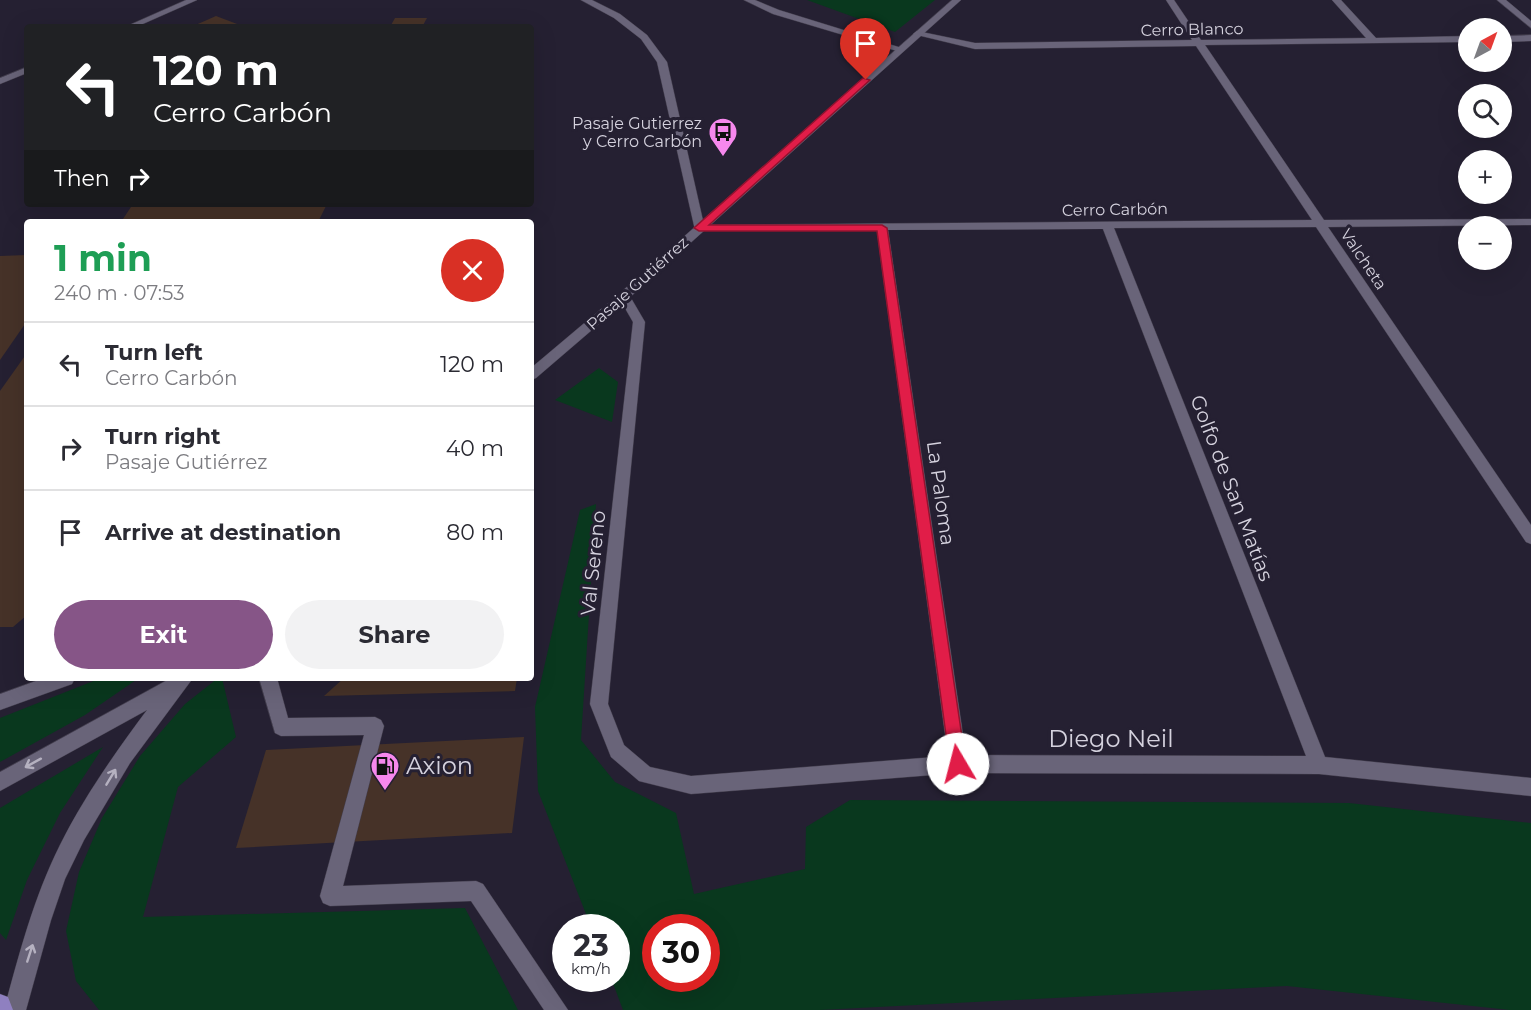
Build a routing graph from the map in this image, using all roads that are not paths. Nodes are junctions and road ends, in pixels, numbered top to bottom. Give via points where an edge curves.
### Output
1 (193, 0) edge
2 (585, 0) edge
3 (748, 0) edge
4 (957, 0) edge
5 (1170, 0) edge
6 (1336, 0) edge
7 (1501, 0) edge
8 (136, 24) edge
9 (1531, 25) edge
10 (918, 34) junction
11 (1458, 39) edge
12 (1512, 39) edge
13 (1531, 39) edge
14 (1374, 40) junction
15 (1201, 44) junction
16 (900, 49) junction
17 (24, 71) edge
18 (0, 81) edge
19 (1320, 222) junction
20 (1531, 222) edge
21 (1107, 225) junction
22 (699, 228) junction
23 (882, 228) junction
24 (624, 296) junction
25 (534, 372) edge
26 (1531, 538) edge
27 (58, 681) edge
28 (181, 681) edge
29 (269, 681) edge
30 (0, 702) edge
31 (958, 764) junction
32 (1319, 765) junction
33 (0, 782) edge
34 (691, 785) joint
35 (1531, 788) edge
36 (0, 1005) edge
37 (2, 1010) edge
38 (15, 1010) edge
39 (557, 1010) edge

1 - 8 street
2 - 22 street via 617,16 644,38 662,62
3 - 16 street
4 - 10 street, Pasaje Gutiérrez
5 - 15 street, Valcheta
6 - 14 street
7 - 9 street
10 - 15 street, Cerro Blanco via 975,46
10 - 16 street, Pasaje Gutiérrez
11 - 14 street, Cerro Blanco
12 - 13 street
14 - 15 street, Cerro Blanco
15 - 19 street, Valcheta
16 - 22 street, Pasaje Gutiérrez
17 - 18 street
19 - 20 street, Cerro Carbón
19 - 21 street, Cerro Carbón
19 - 26 street, Valcheta
21 - 23 street, Cerro Carbón
21 - 32 street, Golfo de San Matías
22 - 23 street, Cerro Carbón
22 - 24 street, Pasaje Gutiérrez
23 - 31 street, La Paloma
24 - 25 street, Pasaje Gutiérrez
24 - 34 street, Val Sereno via 639,322 599,704 617,751 646,775
27 - 30 street
28 -> 33 street
38 -> 28 street via 46,904 76,834 120,761
29 - 39 street via 281,727 375,726 330,896 476,891
31 - 32 street, Diego Neil
31 - 34 street, Diego Neil
32 - 35 street, Diego Neil
36 - 37 main road

